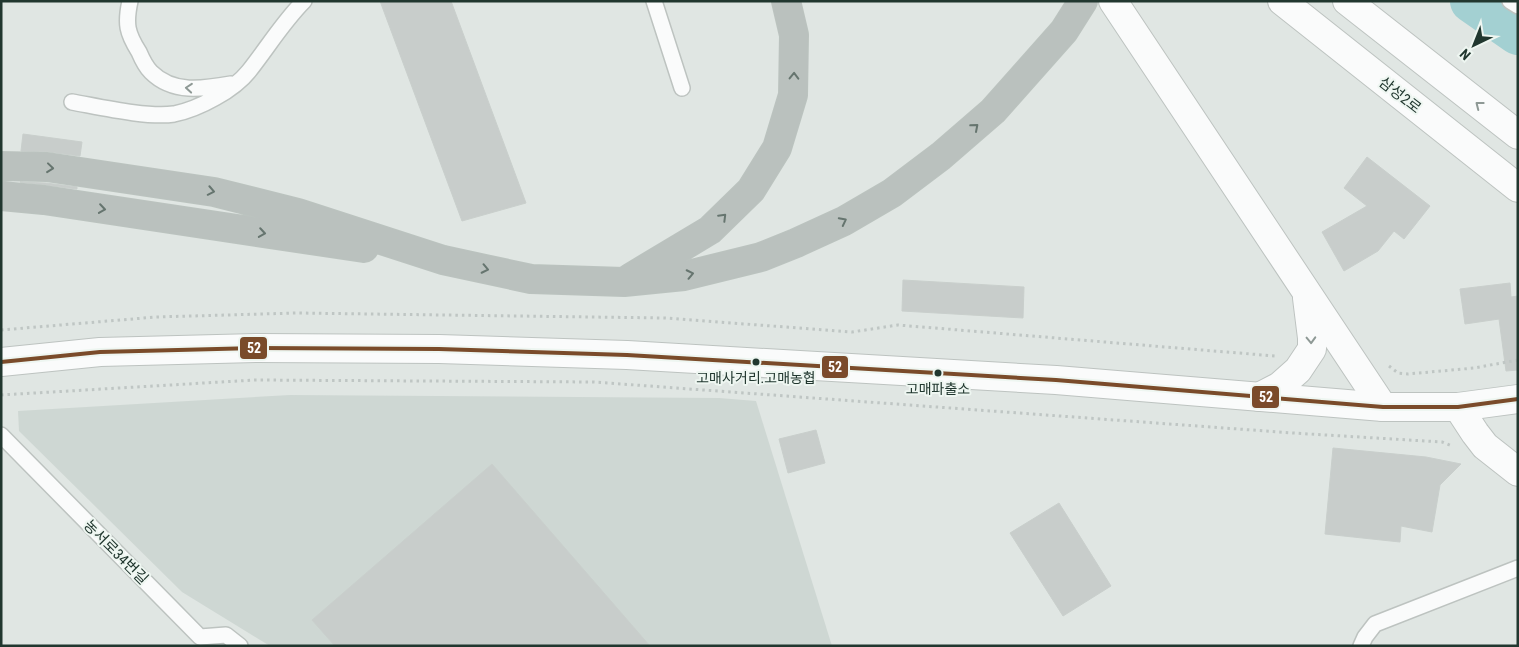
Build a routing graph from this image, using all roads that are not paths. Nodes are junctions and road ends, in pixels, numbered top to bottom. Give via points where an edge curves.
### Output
1 (130, 1) edge
2 (304, 1) edge
3 (654, 1) edge
4 (786, 1) edge
5 (1083, 1) edge
6 (1113, 1) edge
7 (1282, 1) edge
8 (1348, 1) edge
9 (1510, 1) edge
10 (1518, 6) edge
11 (238, 83) junction
12 (682, 88) dead end
13 (72, 102) dead end
14 (1518, 135) edge
15 (1, 166) edge
16 (1518, 188) edge
17 (1, 196) edge
18 (443, 260) junction
19 (624, 282) junction
20 (1306, 292) junction
21 (1, 362) edge
22 (1259, 396) junction
23 (1518, 399) edge
24 (1383, 407) junction
25 (1458, 407) junction
26 (1, 435) edge
27 (1518, 472) edge
28 (1516, 566) edge
29 (240, 646) edge
30 (1361, 646) edge

11 -> 1 lane via 187,89 164,82 150,71 131,40 126,20
2 - 11 lane
3 - 12 lane
19 -> 4 highway via 710,230 751,190 777,148 793,95 794,35
19 -> 5 highway via 684,276 761,257 844,221 892,192 942,156 993,111 1064,31
6 - 20 main road
7 - 16 main road, 삼성2로
14 -> 8 main road
9 - 10 lane
11 - 13 lane via 211,100 174,114 148,114
15 -> 18 highway via 47,167 214,192 298,213
17 -> 18 highway
18 -> 19 highway via 531,279
20 -> 22 main road via 1312,349 1298,370 1280,386
20 - 24 main road
21 - 22 main road via 100,352 258,348 440,349 627,355 1046,379
22 - 24 main road
23 - 25 main road
24 - 25 main road
25 - 27 main road via 1485,446
26 - 29 lane, 농서로34번길 via 200,637 226,635
28 - 30 lane via 1375,624

